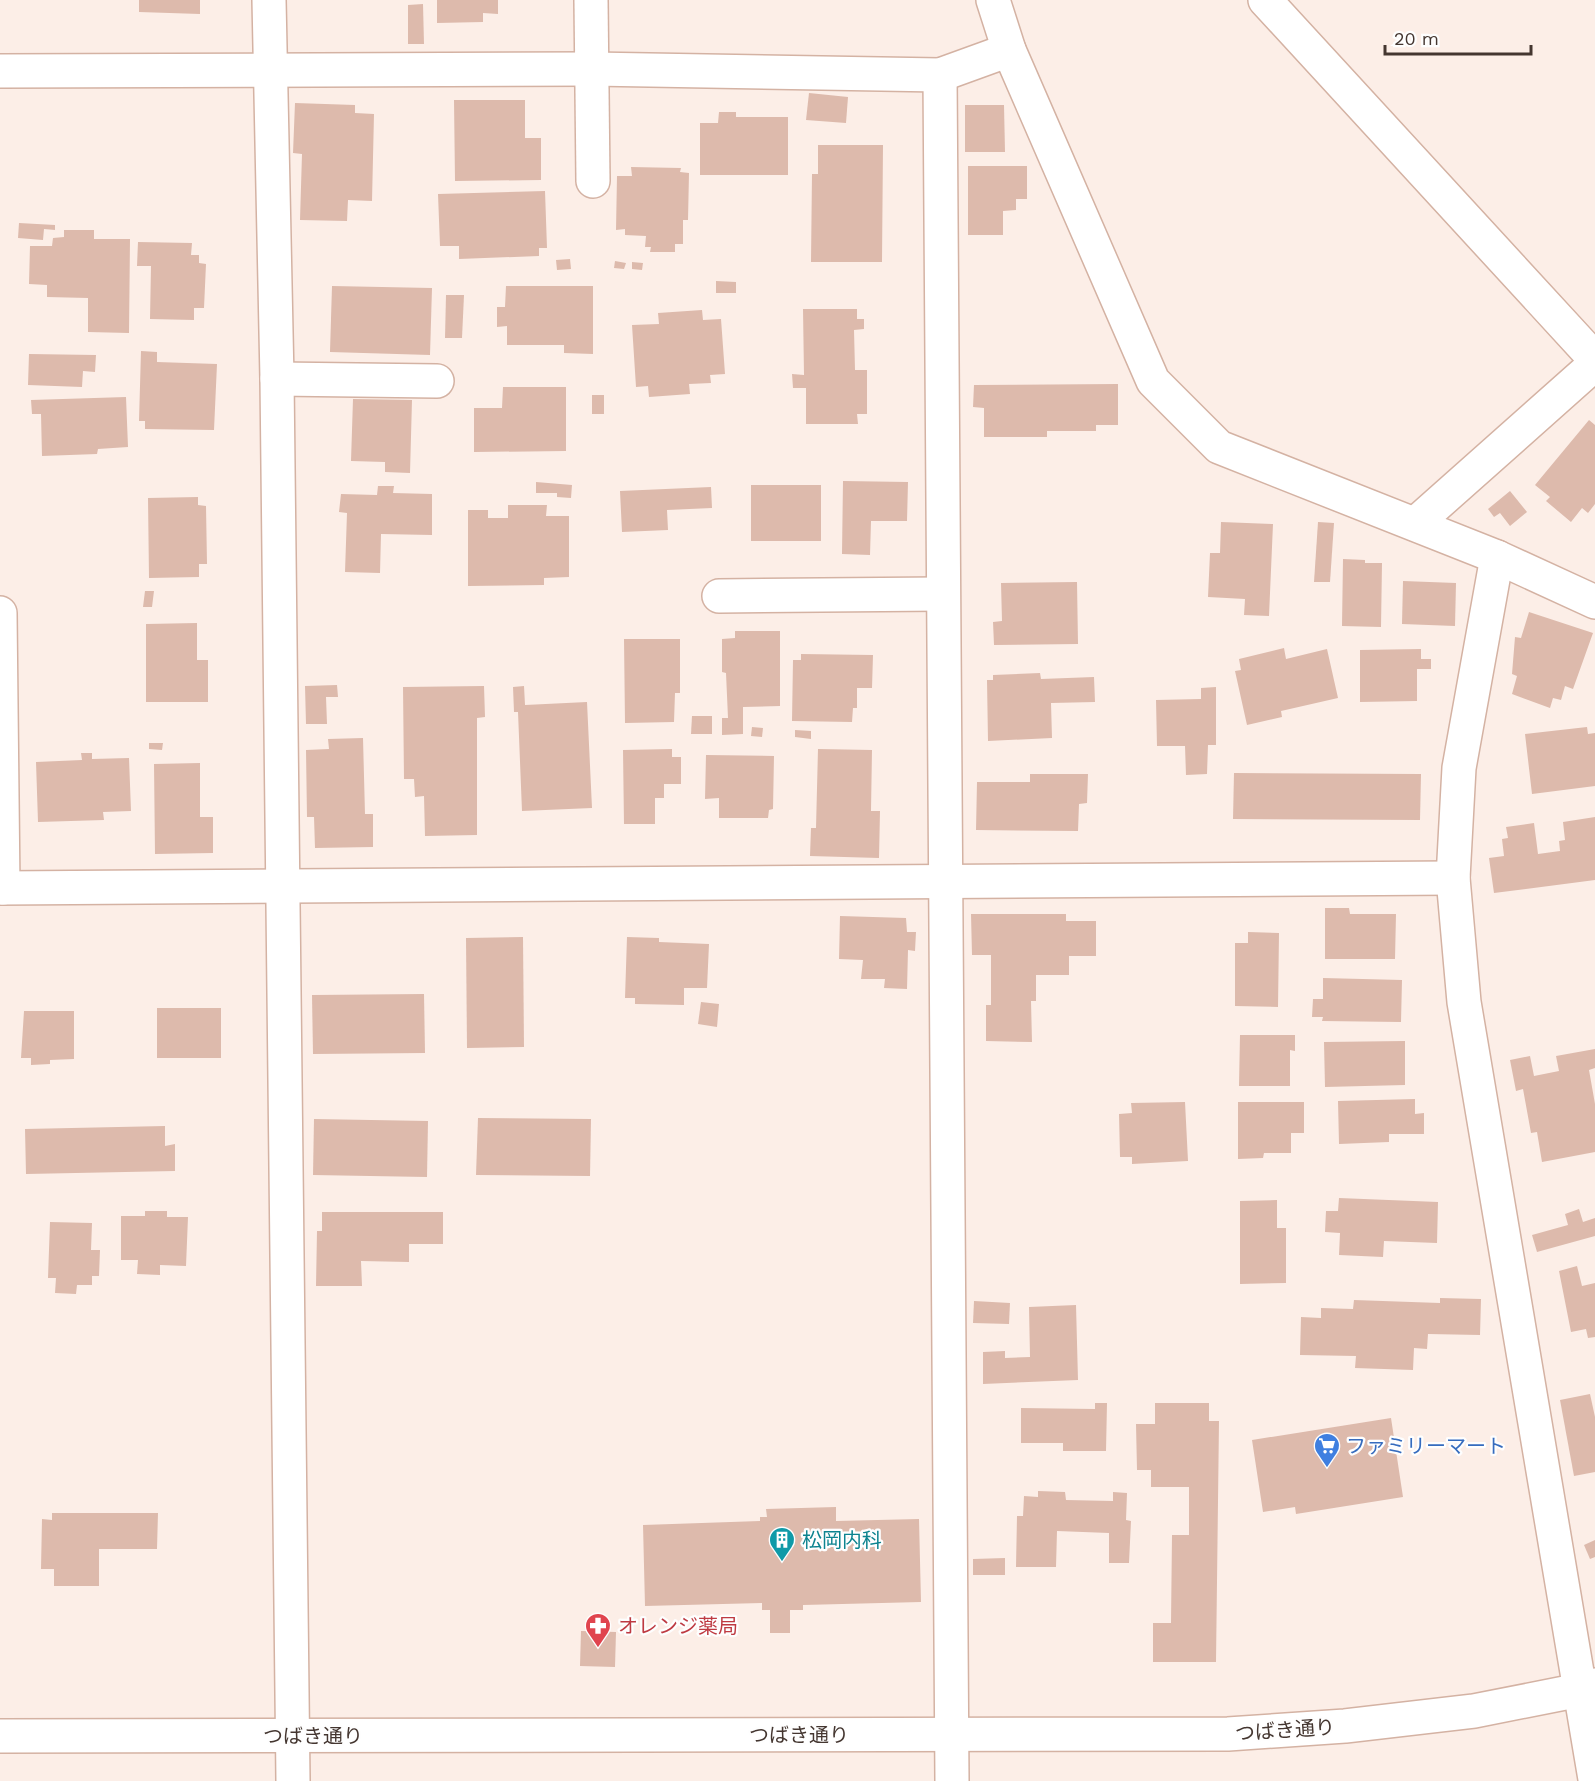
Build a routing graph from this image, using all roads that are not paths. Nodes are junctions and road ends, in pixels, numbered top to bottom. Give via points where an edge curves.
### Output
1 (269, 0) edge
2 (591, 0) edge
3 (993, 0) edge
4 (1265, 0) edge
5 (1009, 50) junction
6 (270, 69) junction
7 (592, 69) junction
8 (0, 70) edge
9 (940, 75) junction
10 (593, 181) dead end
11 (1595, 362) edge
12 (277, 379) junction
13 (437, 381) dead end
14 (1415, 524) junction
15 (1497, 557) junction
16 (942, 594) junction
17 (719, 596) dead end
18 (1595, 602) edge
19 (0, 613) edge
20 (1453, 878) junction
21 (944, 883) junction
22 (282, 885) junction
23 (1, 888) edge
24 (1588, 1688) edge
25 (951, 1734) junction
26 (0, 1736) edge
27 (293, 1736) junction
28 (1595, 1779) edge
29 (293, 1781) edge
30 (952, 1781) edge

1 - 6 street
2 - 7 street
3 - 5 street
4 - 11 street
5 - 9 street
5 - 14 street via 1153,381 1219,447
6 - 7 street
6 - 8 street
6 - 12 street
7 - 9 street
7 - 10 street
9 - 16 street
11 - 14 street
12 - 13 street
12 - 22 street
14 - 15 street
15 - 18 street
15 - 20 street via 1459,768
16 - 17 street
16 - 21 street
19 - 23 street
20 - 21 street
20 - 24 street via 1464,1002
21 - 22 street
21 - 25 street
22 - 23 street
22 - 27 street
24 - 25 street, つばき通り via 1474,1711 1345,1726 1228,1734
24 - 28 street
25 - 27 street, つばき通り
25 - 30 street
26 - 27 street, つばき通り
27 - 29 street

